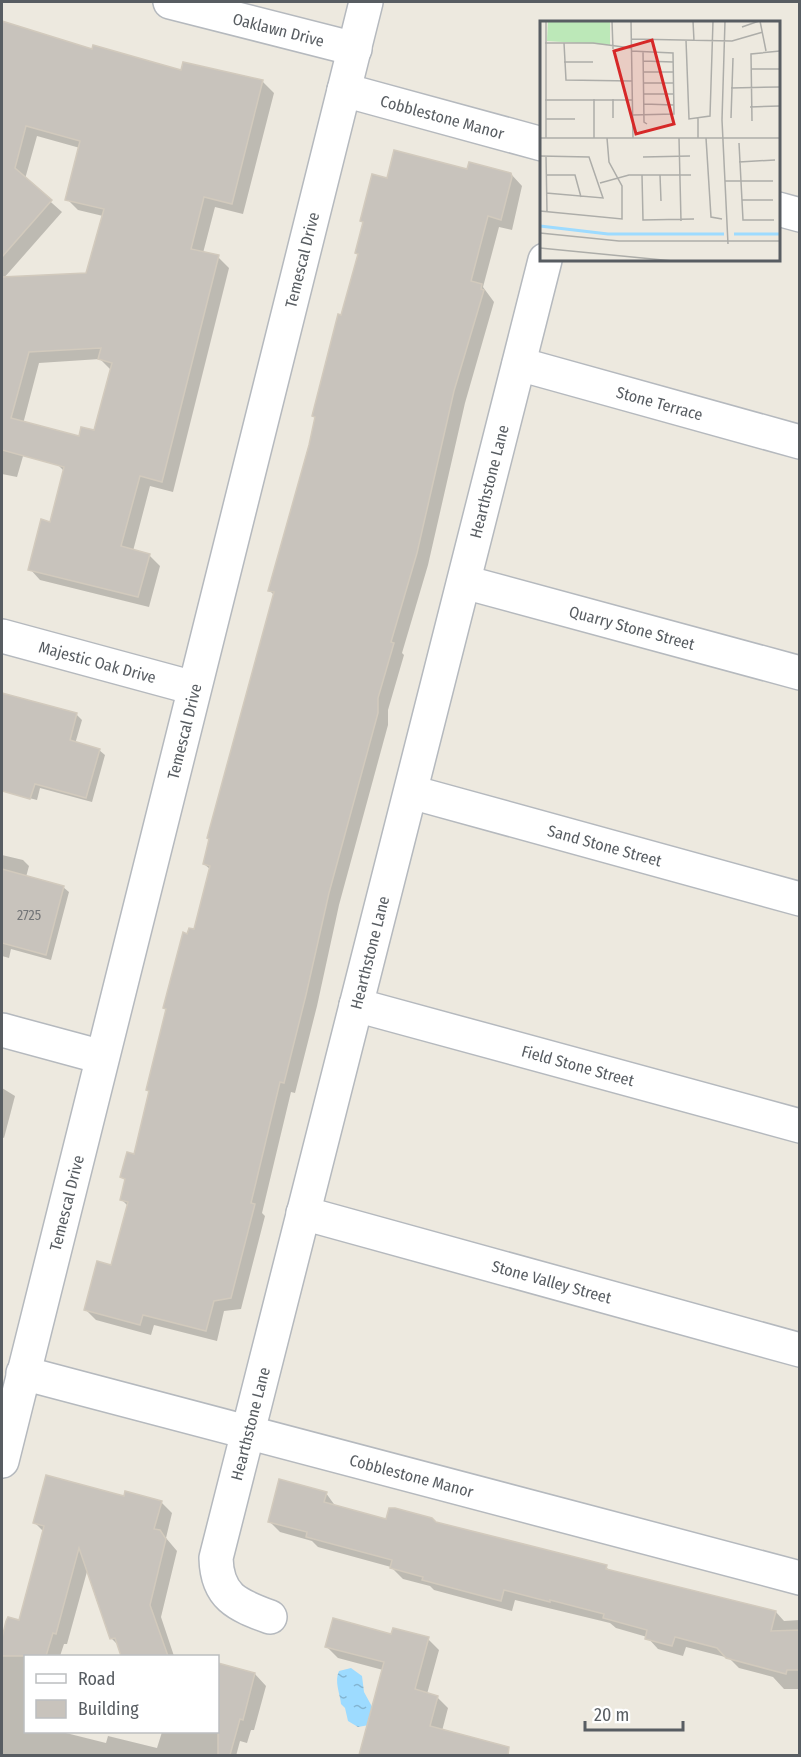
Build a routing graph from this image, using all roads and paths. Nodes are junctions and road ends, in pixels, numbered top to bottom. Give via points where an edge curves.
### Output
1 (170, 2) edge
2 (366, 2) edge
3 (355, 49) junction
4 (344, 90) junction
5 (540, 143) edge
6 (780, 210) edge
7 (800, 215) edge
8 (545, 261) edge
9 (519, 364) junction
10 (800, 442) edge
11 (464, 582) junction
12 (2, 636) edge
13 (800, 673) edge
14 (194, 688) junction
15 (411, 792) junction
16 (800, 899) edge
17 (356, 1005) junction
18 (2, 1030) edge
19 (102, 1057) junction
20 (800, 1126) edge
21 (303, 1213) junction
22 (800, 1350) edge
23 (23, 1373) junction
24 (247, 1432) junction
25 (2, 1461) edge
26 (800, 1578) edge
27 (270, 1617) dead end

1 - 3 street, Oaklawn Drive
2 - 3 street, Temescal Drive
3 - 4 street, Temescal Drive
4 - 5 street, Cobblestone Manor
4 - 14 street, Temescal Drive
6 - 7 street
8 - 9 street, Hearthstone Lane
9 - 10 street, Stone Terrace
9 - 11 street, Hearthstone Lane
11 - 13 street, Quarry Stone Street
11 - 15 street, Hearthstone Lane
12 - 14 street, Majestic Oak Drive
14 - 19 street, Temescal Drive
15 - 16 street, Sand Stone Street
15 - 17 street, Hearthstone Lane
17 - 20 street, Field Stone Street
17 - 21 street, Hearthstone Lane
18 - 19 street
19 - 23 street, Temescal Drive
21 - 22 street, Stone Valley Street
21 - 24 street, Hearthstone Lane
23 - 24 street, Cobblestone Manor
23 - 25 street, Temescal Drive
24 - 26 street, Cobblestone Manor
24 - 27 street, Hearthstone Lane via 216,1558 216,1573 225,1594 241,1607

